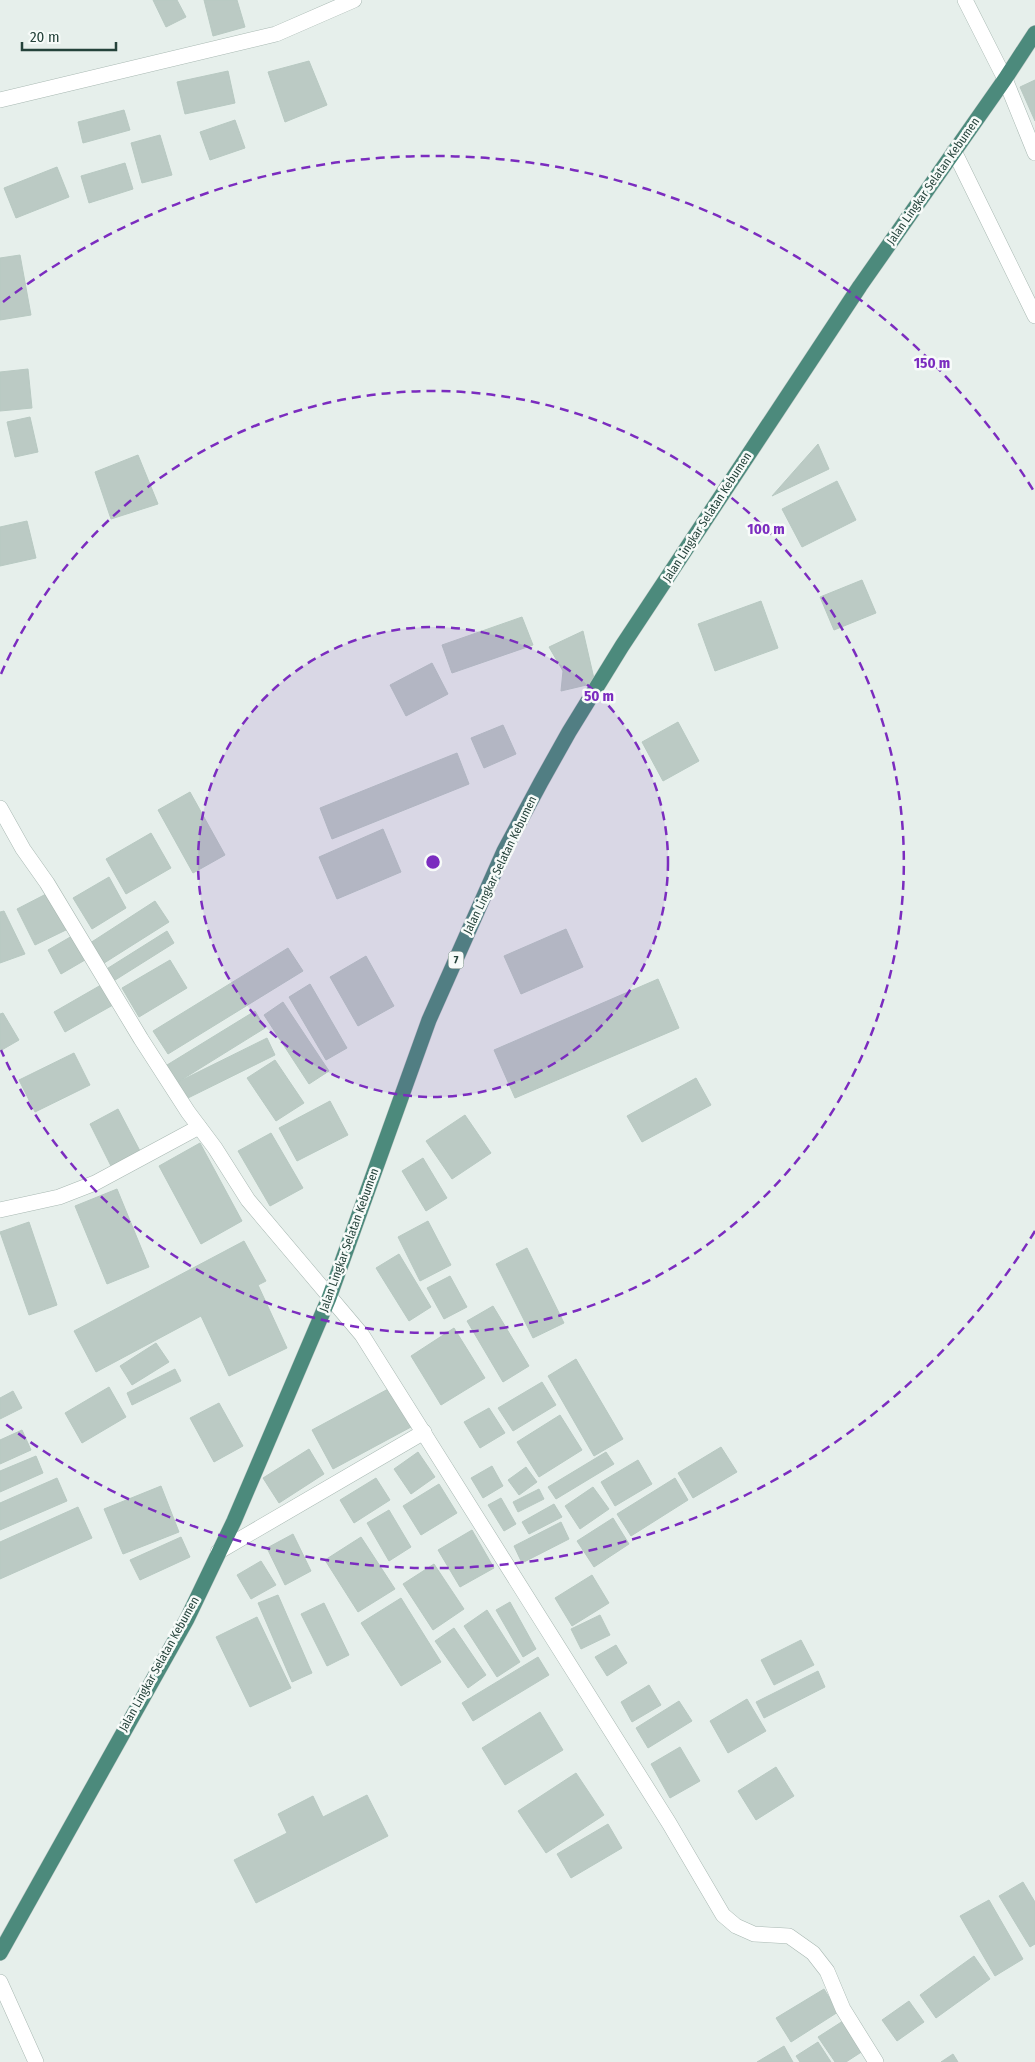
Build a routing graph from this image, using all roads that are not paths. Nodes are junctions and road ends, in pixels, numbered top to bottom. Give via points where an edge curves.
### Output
1 (354, 0) edge
2 (965, 0) edge
3 (1035, 33) edge
4 (1005, 79) junction
5 (0, 100) edge
6 (954, 151) junction
7 (1035, 153) edge
8 (1035, 316) edge
9 (0, 808) edge
10 (4, 824) edge
11 (199, 1127) junction
12 (0, 1210) edge
13 (329, 1298) junction
14 (424, 1432) junction
15 (218, 1552) junction
16 (0, 1953) edge
17 (0, 1982) edge
18 (36, 2062) edge
19 (876, 2062) edge

1 - 5 street via 276,34
2 - 4 street
3 - 4 highway, Jalan Lingkar Selatan Kebumen / 7
4 - 6 highway, Jalan Lingkar Selatan Kebumen / 7
4 - 7 street
6 - 8 street
6 - 13 highway, Jalan Lingkar Selatan Kebumen / 7 via 860,286 568,732 504,852 429,1020
9 - 10 street
10 - 11 street via 47,883 141,1039
11 - 12 street via 95,1183 59,1197
11 - 13 street via 248,1200
13 - 14 street via 362,1335
13 - 15 highway, Jalan Lingkar Selatan Kebumen / 7
14 - 15 street
14 - 19 street via 669,1823 723,1915 736,1926 754,1934 789,1936 813,1953 827,1971 843,2009
15 - 16 highway, Jalan Lingkar Selatan Kebumen / 7 via 187,1619
17 - 18 street

